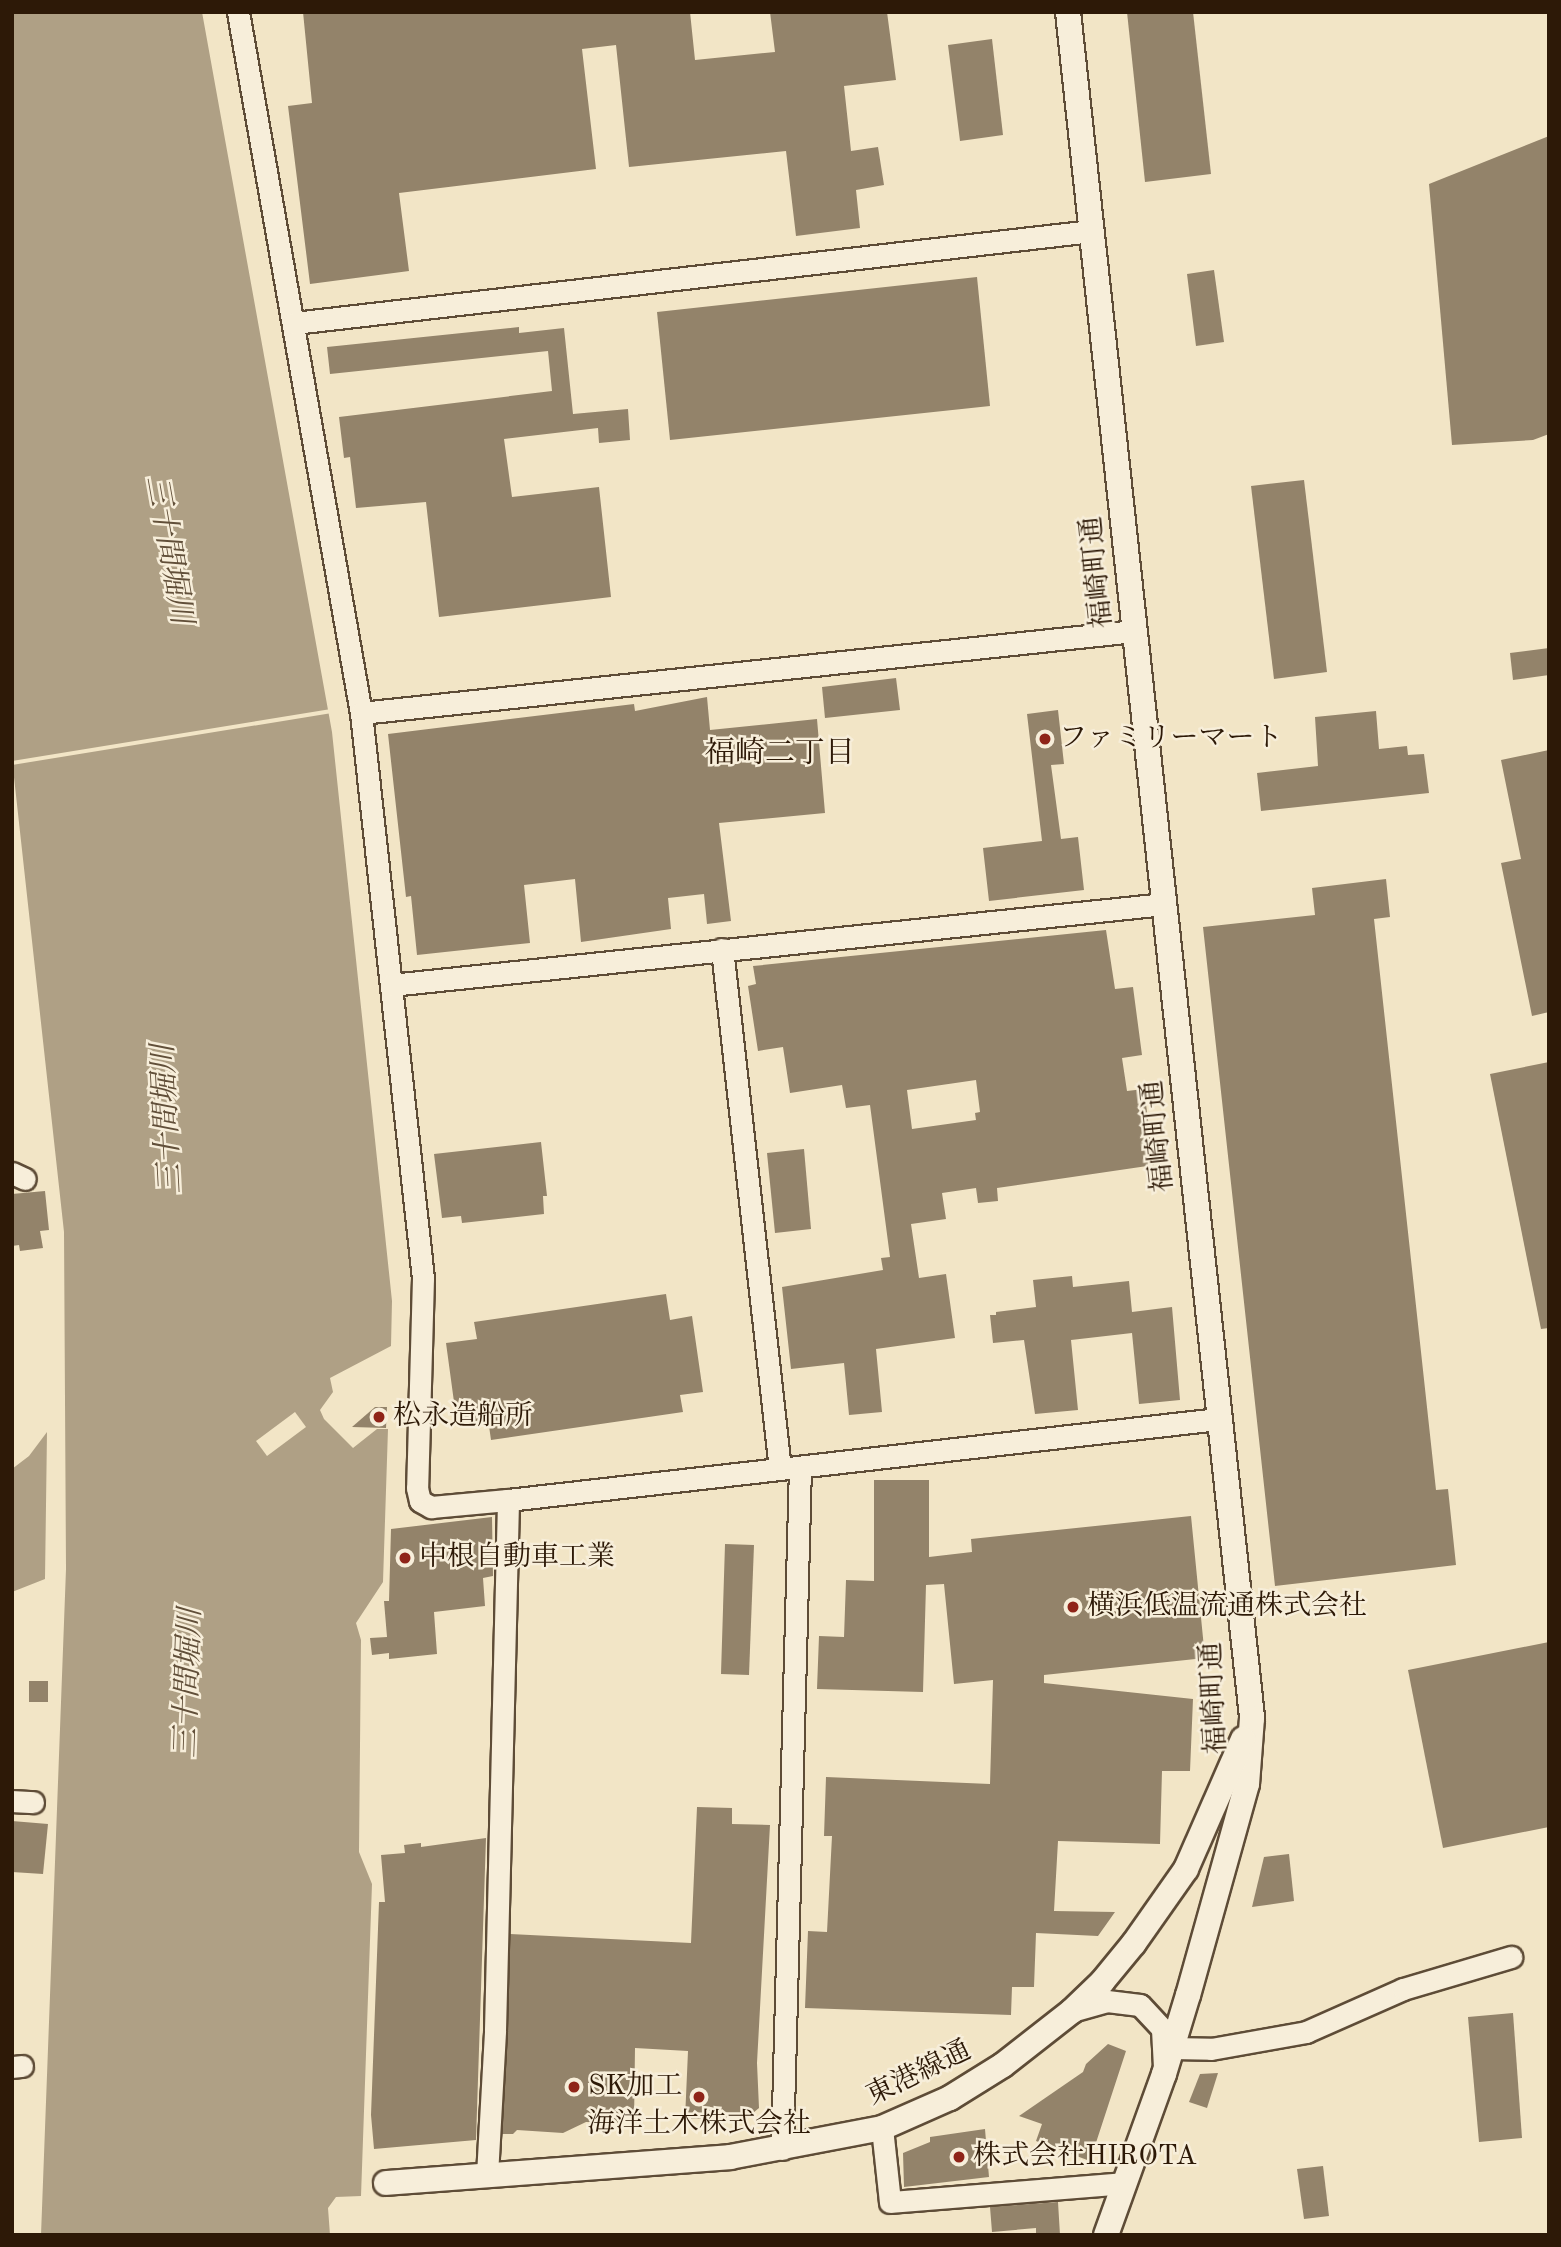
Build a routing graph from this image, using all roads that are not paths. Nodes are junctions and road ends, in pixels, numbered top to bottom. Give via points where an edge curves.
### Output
1 (238, 12) edge
2 (1068, 12) edge
3 (1091, 231) junction
4 (295, 323) junction
5 (1135, 631) junction
6 (361, 713) junction
7 (1164, 904) junction
8 (722, 949) junction
9 (391, 985) junction
10 (1218, 1419) junction
11 (790, 1468) junction
12 (508, 1500) junction
13 (1252, 1718) junction
14 (1511, 1957) dead end
15 (1072, 2011) junction
16 (1172, 2048) junction
17 (1164, 2074) junction
18 (882, 2128) junction
19 (782, 2149) junction
20 (487, 2175) junction
21 (386, 2183) dead end
22 (1124, 2183) junction
23 (1106, 2235) edge

1 - 4 street
2 - 3 street, 福崎町通
3 - 4 street
3 - 5 street, 福崎町通
4 - 6 street
5 - 6 street
5 - 7 street, 福崎町通
6 - 9 street
7 - 8 street
7 - 10 street, 福崎町通
8 - 9 street
8 - 11 street
9 - 12 street via 423,1278 417,1488 420,1501 431,1507
10 - 11 street
10 - 13 street, 福崎町通
11 - 12 street
11 - 19 street
12 - 20 street
13 - 15 street, 東港線通 via 1213,1812 1172,1892 1110,1973
13 - 16 street, 福崎町通 via 1247,1784
14 - 16 street via 1403,1989 1306,2032 1211,2049
15 - 17 street via 1107,2001 1140,2005 1162,2029
15 - 18 street, 東港線通 via 1003,2066 950,2098
16 - 17 street, 福崎町通
17 - 22 street, 福崎町通
18 - 19 street, 東港線通
18 - 22 street via 890,2202
19 - 20 street, 東港線通
20 - 21 street, 東港線通
22 - 23 street, 福崎町通

